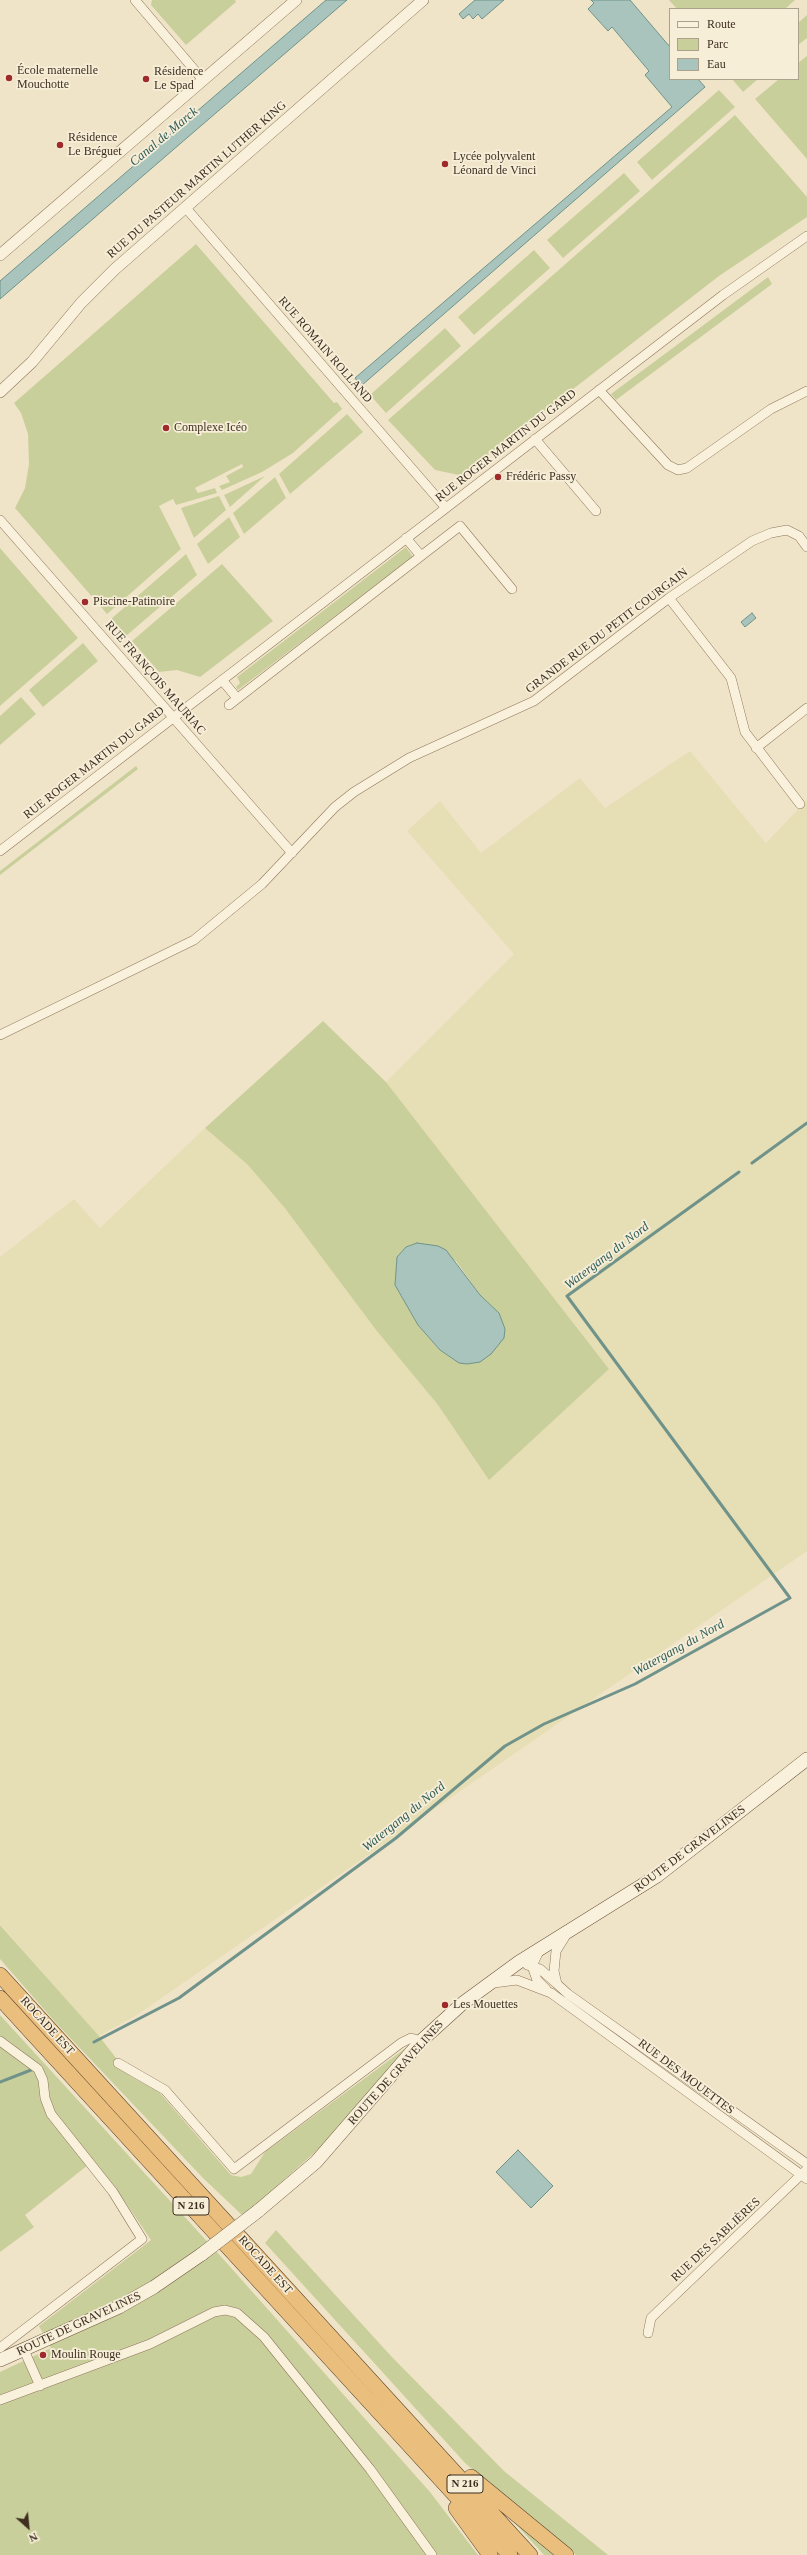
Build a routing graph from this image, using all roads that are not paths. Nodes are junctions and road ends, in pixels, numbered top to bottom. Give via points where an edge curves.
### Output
1 (135, 0) edge
2 (296, 0) edge
3 (423, 0) edge
4 (203, 80) junction
5 (186, 207) junction
6 (807, 236) edge
7 (0, 255) edge
8 (599, 390) junction
9 (807, 391) edge
10 (0, 392) edge
11 (535, 439) junction
12 (446, 508) junction
13 (596, 511) dead end
14 (0, 520) edge
15 (406, 538) junction
16 (807, 547) edge
17 (421, 556) junction
18 (512, 588) dead end
19 (669, 598) junction
20 (222, 680) junction
21 (237, 698) junction
22 (229, 705) dead end
23 (807, 708) edge
24 (174, 717) junction
25 (756, 748) junction
26 (800, 804) dead end
27 (0, 851) edge
28 (292, 852) junction
29 (0, 1036) edge
30 (807, 1759) edge
31 (568, 1932) junction
32 (542, 1948) junction
33 (513, 1966) junction
34 (532, 1966) junction
35 (0, 1975) edge
36 (557, 1984) junction
37 (487, 1985) junction
38 (551, 1993) junction
39 (0, 1998) edge
40 (0, 2041) edge
41 (421, 2041) junction
42 (118, 2063) dead end
43 (807, 2164) edge
44 (805, 2174) edge
45 (648, 2333) dead end
46 (0, 2348) edge
47 (24, 2350) junction
48 (0, 2360) edge
49 (40, 2386) junction
50 (0, 2400) edge
51 (400, 2413) junction
52 (445, 2485) junction
53 (432, 2555) edge
54 (490, 2555) edge
55 (510, 2555) edge
56 (530, 2555) edge
57 (566, 2555) edge

1 - 4 street
2 - 4 street
3 - 5 street, RUE DU PASTEUR MARTIN LUTHER KING
4 - 7 street
5 - 10 street, RUE DU PASTEUR MARTIN LUTHER KING via 103,280 32,362
5 - 12 street, RUE ROMAIN ROLLAND
6 - 8 street, RUE ROGER MARTIN DU GARD via 730,289
8 - 9 street via 668,465 678,470 687,468 771,409
8 - 11 street, RUE ROGER MARTIN DU GARD
11 - 12 street, RUE ROGER MARTIN DU GARD
11 - 13 street
12 - 15 street, RUE ROGER MARTIN DU GARD
14 - 24 street, RUE FRANÇOIS MAURIAC
15 - 17 street
15 - 20 street, RUE ROGER MARTIN DU GARD
16 - 19 street, GRANDE RUE DU PETIT COURGAIN via 799,536 790,531 782,530 763,536 709,569
17 - 18 street via 460,526
17 - 21 street
19 - 25 street via 730,678 735,689 742,726
19 - 28 street, GRANDE RUE DU PETIT COURGAIN via 534,701 405,760 354,792 335,807
20 - 21 street
20 - 24 street, RUE ROGER MARTIN DU GARD
21 - 22 street
23 - 25 street
24 - 27 street, RUE ROGER MARTIN DU GARD
24 - 28 street, RUE FRANÇOIS MAURIAC
25 - 26 street
28 - 29 street, GRANDE RUE DU PETIT COURGAIN via 247,897 194,940
30 - 31 main road, ROUTE DE GRAVELINES via 671,1866
31 - 32 main road, ROUTE DE GRAVELINES
31 - 36 street via 554,1958
32 - 33 main road, ROUTE DE GRAVELINES
32 - 34 street via 534,1958
33 - 34 street
33 - 37 main road, ROUTE DE GRAVELINES
34 - 36 street, RUE DES MOUETTES via 540,1969
34 - 38 street, RUE DES MOUETTES via 537,1980
35 - 51 highway, ROCADE EST / N 216
36 - 43 street, RUE DES MOUETTES via 574,1999
37 - 38 street, RUE DES MOUETTES via 517,1980
37 - 41 main road, ROUTE DE GRAVELINES via 448,2015
38 - 44 street, RUE DES MOUETTES
39 - 52 highway, ROCADE EST / N 216
40 - 46 street via 38,2069 51,2114 113,2192 142,2240
41 - 42 street via 414,2038 401,2043 234,2169 165,2090
41 - 47 main road, ROUTE DE GRAVELINES, bridge via 328,2150 258,2211 158,2285 124,2305
44 - 45 street, RUE DES SABLIÈRES via 651,2318
47 - 48 main road, ROUTE DE GRAVELINES
47 - 49 street
49 - 50 street
49 - 53 street via 150,2344 214,2312 225,2310 236,2313 264,2337 376,2478
51 - 56 highway, ROCADE EST / N 216
51 - 57 highway via 487,2492
52 - 54 highway via 457,2510
52 - 55 highway, ROCADE EST / N 216

